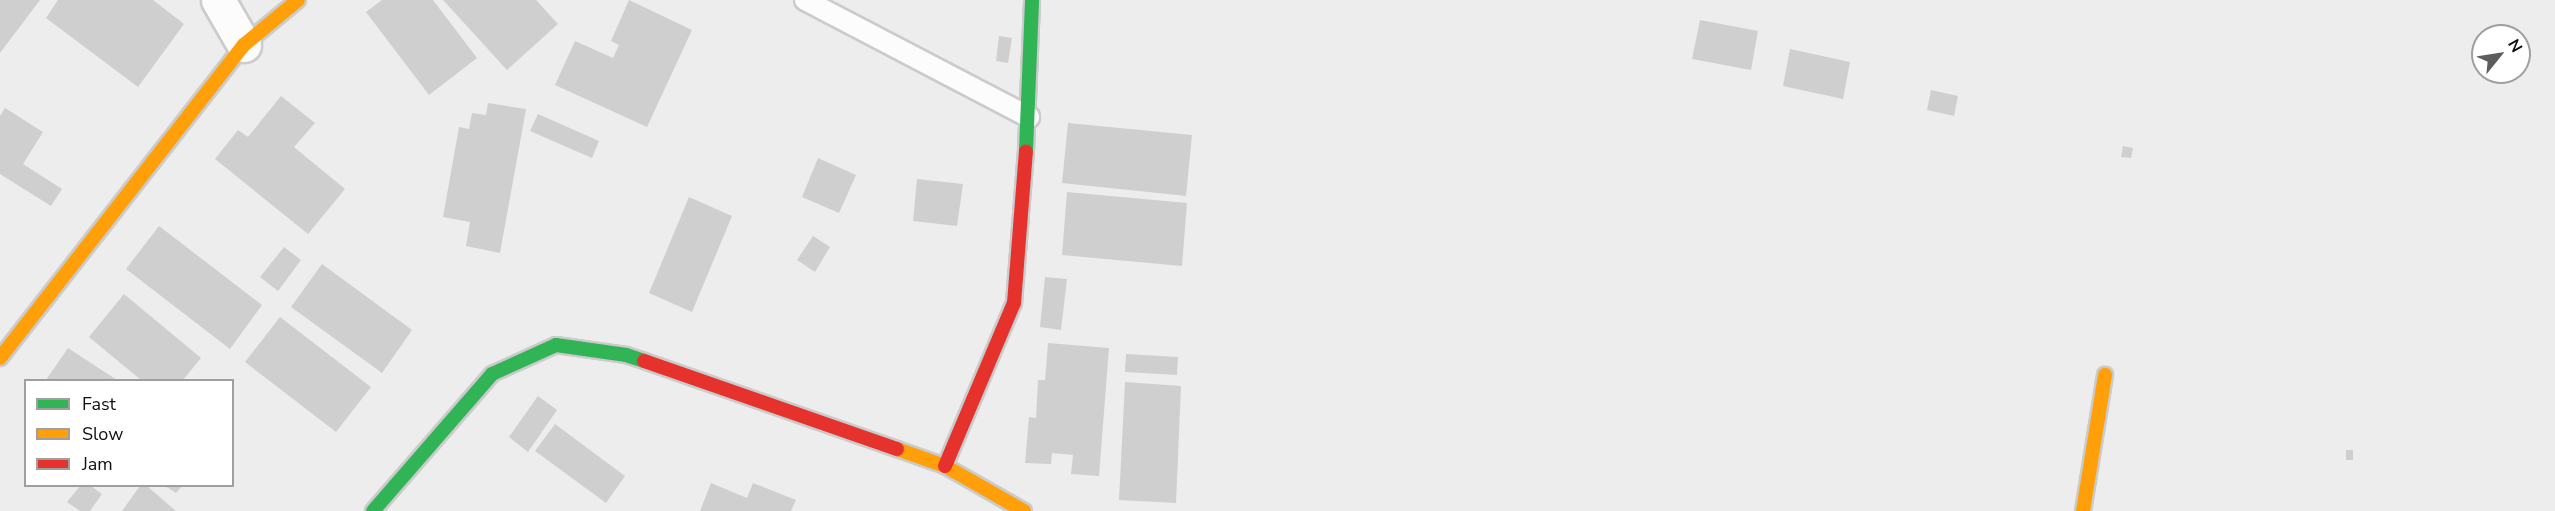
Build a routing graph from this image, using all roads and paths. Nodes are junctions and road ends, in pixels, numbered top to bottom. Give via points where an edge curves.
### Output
1 (218, 0) edge
2 (298, 0) edge
3 (805, 0) edge
4 (1032, 0) edge
5 (244, 45) junction
6 (1029, 117) junction
7 (0, 358) edge
8 (2104, 375) dead end
9 (945, 466) junction
10 (373, 511) edge
11 (1024, 511) edge
12 (2083, 511) edge

1 - 5 street
2 - 5 street
3 - 6 lane
4 - 6 street
5 - 7 street
6 - 9 street via 1014,303
8 - 12 street
9 - 10 street via 626,355 556,345 492,374
9 - 11 street

